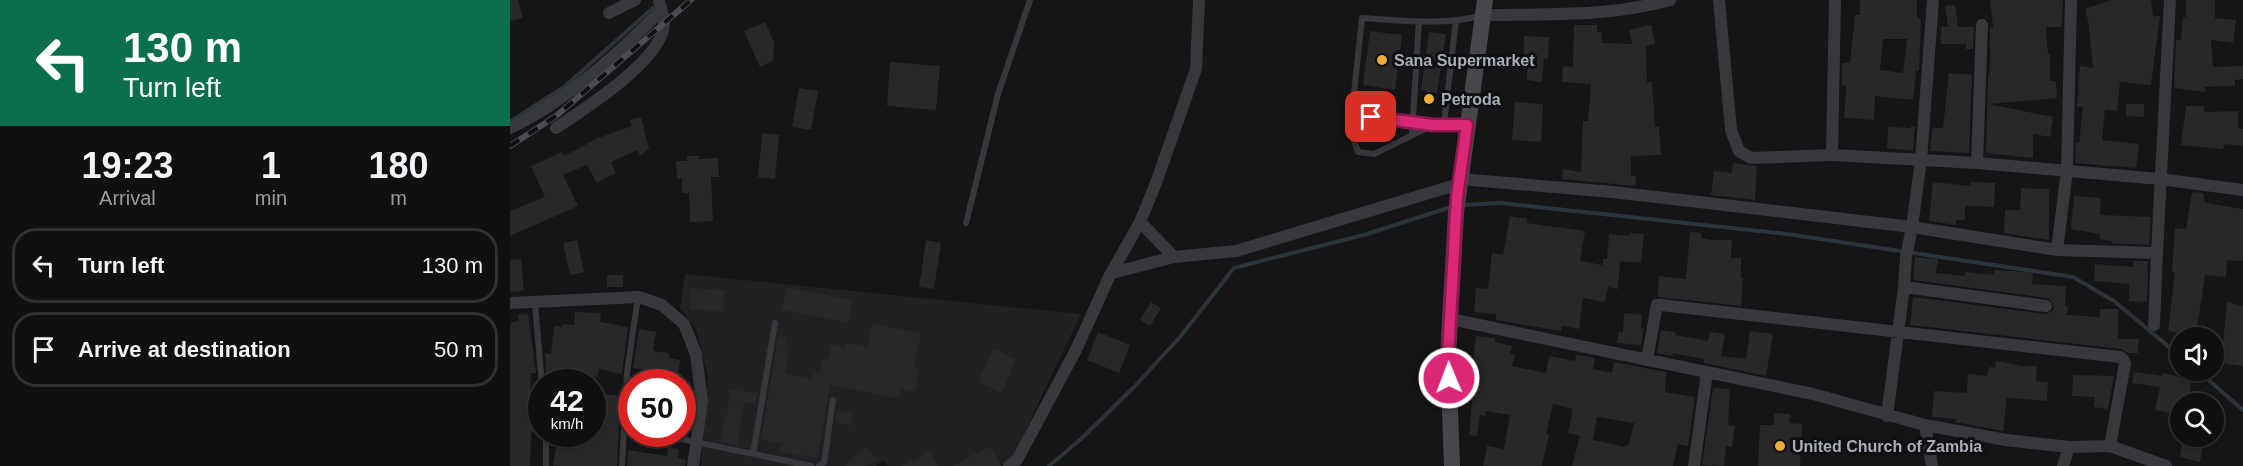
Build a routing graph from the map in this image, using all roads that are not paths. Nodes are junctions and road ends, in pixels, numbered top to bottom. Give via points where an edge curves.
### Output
1 (634, 0) edge
2 (1030, 0) edge
3 (1199, 0) edge
4 (1670, 0) edge
5 (1719, 0) edge
6 (1835, 0) edge
7 (1933, 0) edge
8 (2072, 0) edge
9 (2170, 0) edge
10 (1651, 3) edge
11 (660, 6) edge
12 (1484, 7) edge
13 (609, 13) dead end
14 (1456, 20) junction
15 (1419, 21) junction
16 (1982, 25) dead end
17 (1413, 122) junction
18 (1444, 124) junction
19 (1433, 125) junction
20 (1467, 125) junction
21 (510, 128) edge
22 (556, 128) dead end
23 (1350, 130) junction
24 (1412, 134) junction
25 (1832, 154) junction
26 (1921, 160) junction
27 (1977, 163) junction
28 (2067, 170) junction
29 (2160, 179) junction
30 (2243, 190) edge
31 (1458, 193) junction
32 (1140, 222) junction
33 (966, 223) dead end
34 (1911, 232) junction
35 (2057, 250) junction
36 (2157, 253) junction
37 (1174, 257) junction
38 (1112, 273) junction
39 (1904, 287) junction
40 (639, 297) junction
41 (510, 303) edge
42 (535, 303) junction
43 (2046, 306) dead end
44 (1450, 319) junction
45 (775, 323) dead end
46 (2154, 326) dead end
47 (1897, 332) junction
48 (1647, 360) junction
49 (541, 369) edge
50 (628, 369) edge
51 (1707, 372) junction
52 (833, 400) dead end
53 (1887, 416) junction
54 (1925, 425) junction
55 (697, 442) junction
56 (2110, 446) junction
57 (546, 447) edge
58 (625, 447) edge
59 (2069, 447) junction
60 (753, 454) junction
61 (2066, 465) edge
62 (546, 466) edge
63 (622, 466) edge
64 (693, 466) edge
65 (811, 466) edge
66 (819, 466) edge
67 (1009, 466) edge
68 (1452, 466) edge
69 (1694, 466) edge
70 (1932, 466) edge
71 (2166, 466) edge

1 - 13 street
2 - 33 lane via 998,94
3 - 32 street via 1196,69
4 - 10 street
5 - 25 street via 1731,130 1739,151 1751,158
6 - 25 street
7 - 26 street
8 - 28 street
9 - 29 street
10 - 12 street via 1599,14
11 - 21 street via 619,52 578,86
11 - 22 street via 664,23 659,39 636,68 604,96
12 - 14 lane
12 - 20 main road
14 - 15 lane
14 - 18 lane
15 - 17 lane
15 - 23 lane via 1362,18
16 - 27 street
17 - 19 lane
17 - 23 lane via 1371,117
17 - 24 lane
18 - 19 lane
18 - 20 lane
19 - 24 lane
20 - 31 main road
23 - 24 lane via 1358,152 1374,154
25 - 26 street
26 - 27 street
26 - 34 street
27 - 28 street
28 - 29 street
28 - 35 street
29 - 30 street
29 - 36 street
31 - 34 street via 1613,192
31 - 37 street via 1236,251
31 - 44 main road
32 - 37 street
32 - 38 street
34 - 35 street
34 - 39 street
35 - 36 street
36 - 46 street
37 - 38 street
38 - 67 street via 1076,350 1017,460
39 - 43 street
39 - 47 street
40 - 42 street
40 - 50 lane
40 - 55 street via 662,305 684,324 696,354 702,401
41 - 42 street
42 - 49 lane
44 - 48 street
44 - 68 main road
45 - 60 lane
47 - 48 street via 1657,305
47 - 53 street
47 - 56 street via 2120,357 2125,364
48 - 51 street
51 - 53 street via 1813,394
51 - 69 street
52 - 66 lane via 824,463
53 - 54 street
54 - 59 street
54 - 70 street
55 - 60 lane
55 - 64 street
56 - 59 street
56 - 71 street
57 - 62 lane
58 - 63 lane
59 - 61 street
60 - 65 lane

